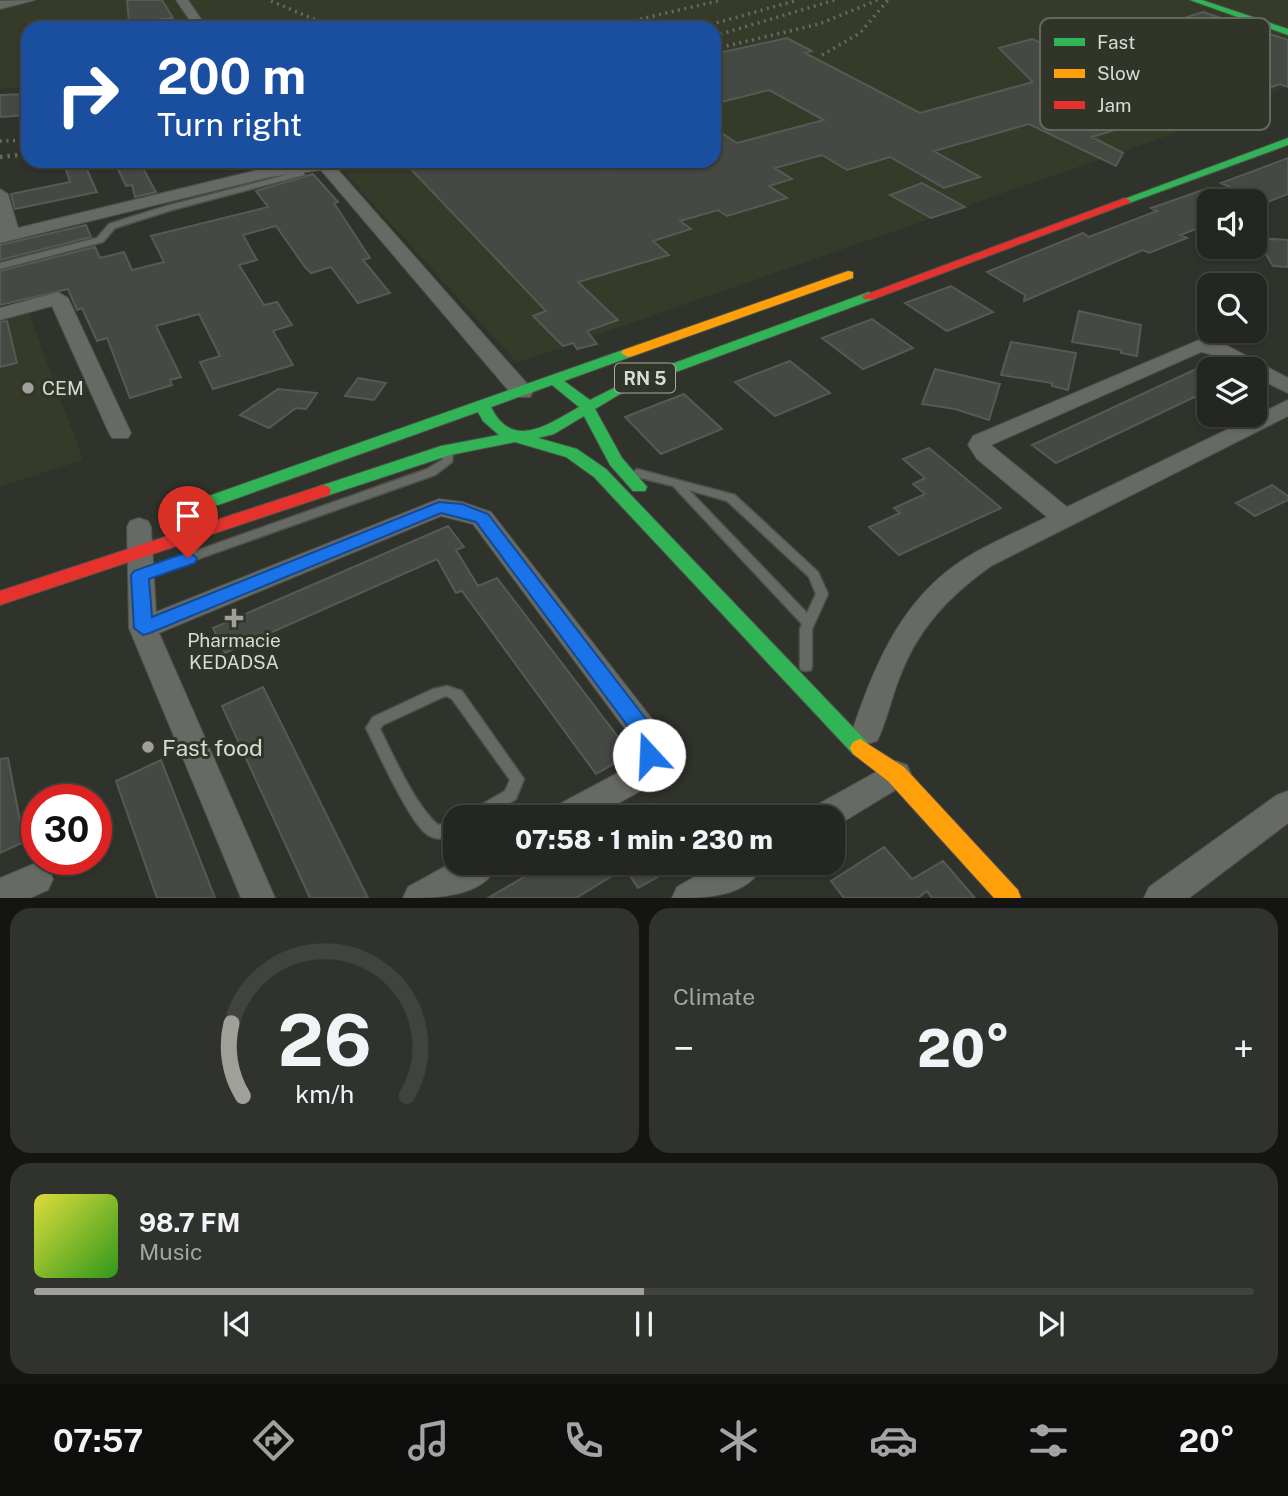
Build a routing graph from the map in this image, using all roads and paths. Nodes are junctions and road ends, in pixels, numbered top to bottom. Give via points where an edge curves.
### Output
1 (29, 0) edge
2 (182, 0) edge
3 (1194, 0) edge
4 (1203, 0) edge
5 (1229, 4) edge
6 (0, 5) edge
7 (1250, 18) edge
8 (1261, 18) edge
9 (196, 21) edge
10 (1288, 21) edge
11 (1270, 22) edge
12 (1270, 24) edge
13 (1288, 30) edge
14 (1288, 141) edge
15 (301, 168) edge
16 (328, 168) edge
17 (301, 173) dead end
18 (0, 194) edge
19 (5, 236) edge
20 (0, 266) edge
21 (869, 268) dead end
22 (0, 314) edge
23 (554, 380) junction
24 (1288, 387) edge
25 (522, 391) junction
26 (483, 406) junction
27 (1288, 407) edge
28 (587, 408) junction
29 (431, 425) junction
30 (120, 433) dead end
31 (519, 438) junction
32 (447, 450) junction
33 (622, 468) junction
34 (678, 486) junction
35 (647, 496) dead end
36 (202, 505) dead end
37 (1064, 518) junction
38 (139, 542) junction
39 (0, 598) edge
40 (808, 622) junction
41 (143, 628) junction
42 (787, 646) dead end
43 (806, 666) junction
44 (867, 732) junction
45 (896, 774) junction
46 (495, 805) edge
47 (587, 805) edge
48 (844, 805) edge
49 (1288, 805) edge
50 (443, 831) edge
51 (461, 875) edge
52 (728, 875) edge
53 (36, 879) dead end
54 (0, 894) edge
55 (258, 898) edge
56 (420, 898) edge
57 (690, 898) edge
58 (1010, 898) edge
59 (1161, 898) edge

1 - 6 street
2 - 9 street
3 - 7 main road
4 - 5 main road
5 - 8 main road
5 - 10 main road
11 - 13 main road
12 - 13 main road
14 - 28 main road, RN 5 via 641,380
15 - 19 street
16 - 25 street
17 - 20 lane via 169,208 112,226 100,240
18 - 19 street
21 - 23 main road, RN 5
22 - 30 street via 58,298
23 - 25 main road, RN 5
23 - 28 main road via 578,395
24 - 37 street via 1217,348 1199,346 981,441 985,454
25 - 26 main road, RN 5
26 - 29 main road, RN 5
26 - 31 main road via 495,428
27 - 37 street
28 - 31 main road, RN 5 via 549,431
28 - 33 main road
29 - 32 main road
29 - 36 main road, RN 5
31 - 32 main road, RN 5
31 - 45 main road via 568,452 600,473 869,757
32 - 38 main road, RN 5
33 - 34 lane
33 - 35 main road
34 - 40 lane
34 - 40 lane via 731,498 814,575 822,594
37 - 44 street via 982,560 935,595 898,642
38 - 39 main road, RN 5
38 - 41 street
40 - 43 lane
41 - 47 street via 439,507 462,510 482,518 645,733 649,755 638,777
41 - 55 street
42 - 43 main road
43 - 44 main road
44 - 45 main road
45 - 48 street
45 - 58 main road
46 - 50 lane via 511,795 517,779 457,695 438,693 377,721 373,728 421,815 431,829
49 - 59 street
51 - 56 street
52 - 57 street
53 - 54 street

